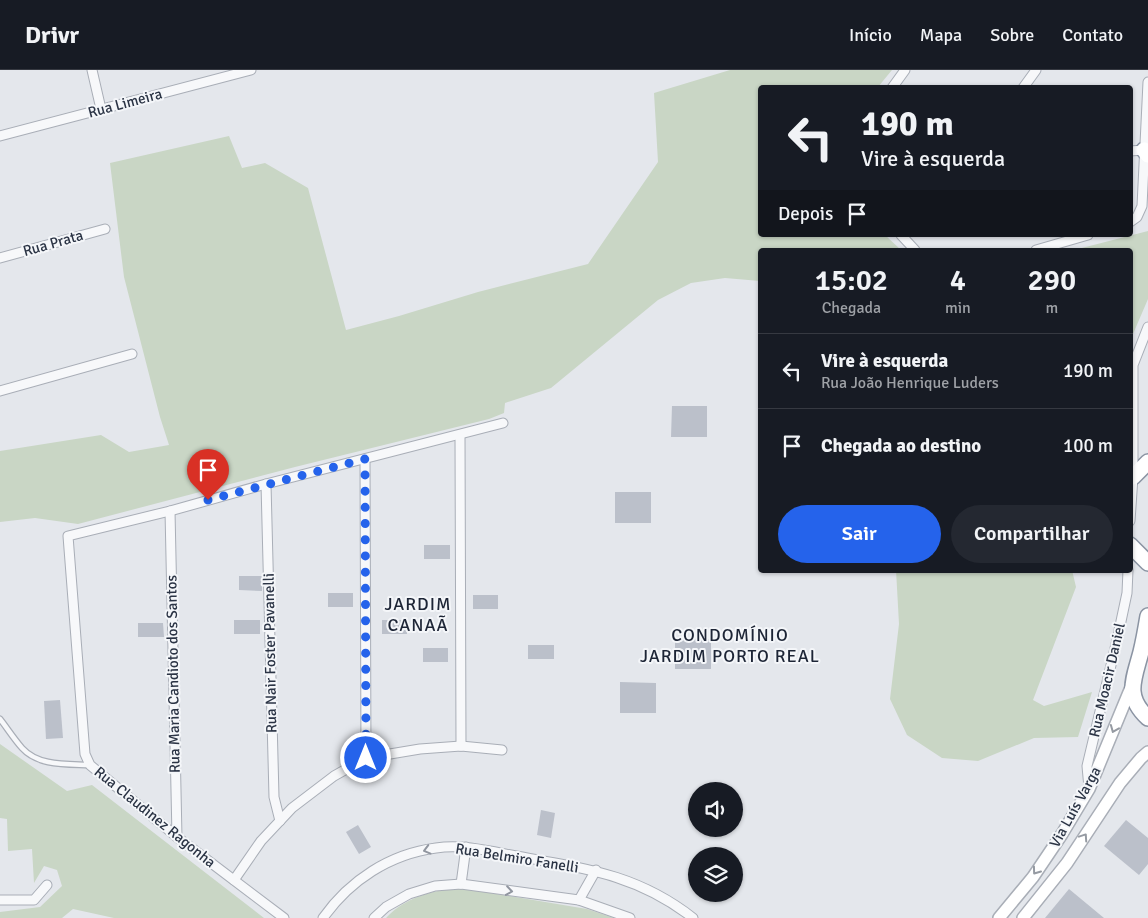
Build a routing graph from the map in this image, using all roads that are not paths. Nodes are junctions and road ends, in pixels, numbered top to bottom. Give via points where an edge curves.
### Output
1 (92, 70) edge
2 (905, 70) edge
3 (1036, 70) edge
4 (244, 71) edge
5 (1148, 82) edge
6 (894, 85) edge
7 (1026, 85) edge
8 (101, 110) junction
9 (0, 136) edge
10 (1141, 152) edge
11 (1133, 219) edge
12 (106, 228) dead end
13 (904, 237) edge
14 (1081, 237) edge
15 (913, 248) edge
16 (1043, 248) edge
17 (0, 258) edge
18 (1148, 327) edge
19 (132, 354) dead end
20 (1133, 363) edge
21 (0, 391) edge
22 (503, 423) dead end
23 (460, 435) junction
24 (365, 459) junction
25 (1148, 462) edge
26 (1133, 477) edge
27 (266, 484) junction
28 (170, 511) junction
29 (1133, 548) edge
30 (1148, 563) edge
31 (1128, 573) edge
32 (1148, 616) edge
33 (1132, 684) junction
34 (1148, 718) edge
35 (0, 719) edge
36 (461, 746) junction
37 (502, 750) dead end
38 (1148, 752) edge
39 (366, 758) junction
40 (90, 765) junction
41 (1089, 790) junction
42 (280, 821) junction
43 (177, 837) junction
44 (466, 847) junction
45 (596, 870) junction
46 (234, 880) junction
47 (461, 884) junction
48 (47, 885) dead end
49 (0, 900) edge
50 (579, 900) junction
51 (284, 918) edge
52 (323, 918) edge
53 (374, 918) edge
54 (630, 918) edge
55 (693, 918) edge
56 (998, 918) edge
57 (1023, 918) edge

1 - 8 street
2 - 6 street
3 - 7 street
4 - 8 street, Rua Limeira
5 - 10 street
8 - 9 street, Rua Limeira
10 - 11 street via 1142,206
12 - 17 street, Rua Prata
13 - 15 street
14 - 16 street
18 - 20 street
19 - 21 street
22 - 23 street
23 - 24 street
23 - 36 street
24 - 27 street
24 - 39 street
25 - 26 highway
27 - 28 street
27 - 42 street, Rua Nair Foster Pavanelli via 274,797
28 - 40 street, Rua Claudinez Ragonha via 68,536 85,754
28 - 43 street, Rua Maria Candioto dos Santos
29 - 30 highway
31 - 41 street, Rua Moacir Daniel via 1127,594 1087,766
32 - 33 highway
33 - 34 highway via 1139,710
33 -> 41 main road, Via Luís Varga
35 - 40 lane via 29,754 59,764
36 - 37 street
36 - 39 street
57 -> 38 main road, Via Luís Varga via 1066,863 1120,783
39 - 42 street via 334,776
40 - 43 street, Rua Claudinez Ragonha
41 -> 56 main road, Via Luís Varga via 1033,876
42 - 46 street via 261,841
43 - 46 street, Rua Claudinez Ragonha
44 - 45 street, Rua Belmiro Fanelli
44 - 47 street
44 -> 52 street, Rua Belmiro Fanelli via 436,848 399,857 363,875 335,901
45 - 50 street
45 - 55 street, Rua Belmiro Fanelli via 638,884
46 - 51 street, Rua Claudinez Ragonha
47 -> 50 street
47 - 53 street via 435,886 409,894
48 - 49 street via 34,900
50 - 54 street

